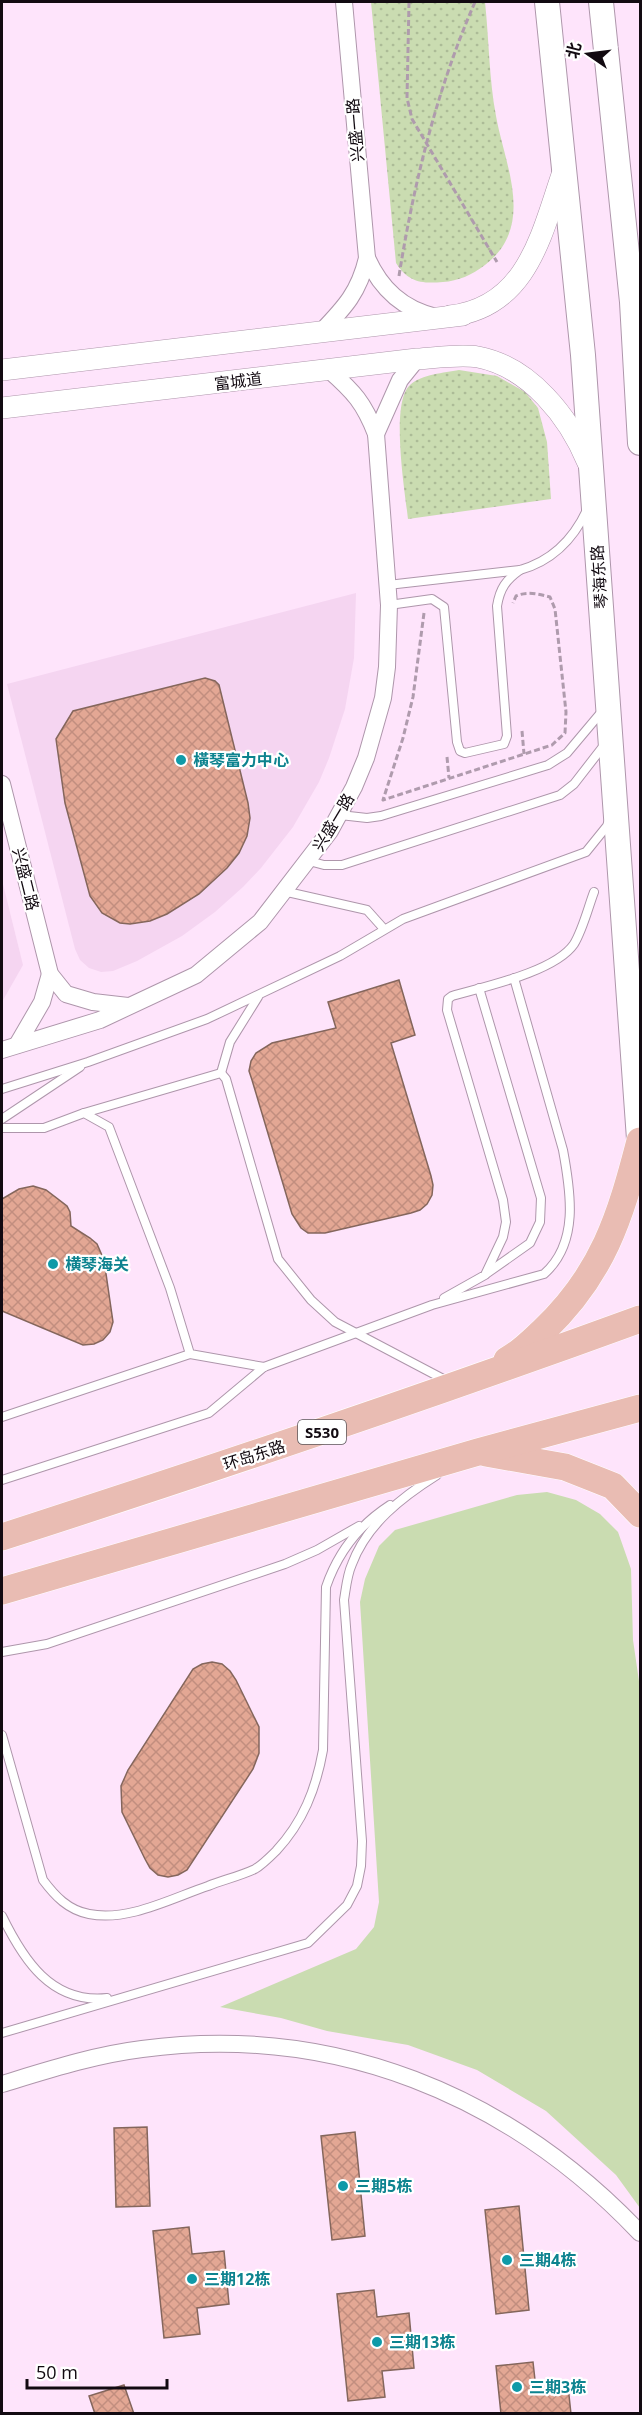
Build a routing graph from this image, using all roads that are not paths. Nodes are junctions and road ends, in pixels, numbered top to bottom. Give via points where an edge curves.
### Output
1 (344, 2) edge
2 (547, 2) edge
3 (601, 2) edge
4 (564, 167) junction
5 (367, 258) junction
6 (439, 317) junction
7 (321, 332) junction
8 (417, 359) junction
9 (2, 370) edge
10 (329, 370) junction
11 (2, 408) edge
12 (376, 434) junction
13 (640, 443) edge
14 (590, 466) junction
15 (592, 492) junction
16 (520, 570) junction
17 (388, 585) junction
18 (389, 605) junction
19 (608, 704) junction
20 (610, 736) junction
21 (2, 784) edge
22 (615, 802) junction
23 (340, 815) junction
24 (309, 861) junction
25 (283, 891) junction
26 (594, 892) dead end
27 (384, 929) junction
28 (50, 974) junction
29 (514, 978) junction
30 (479, 988) junction
31 (258, 996) junction
32 (130, 1006) junction
33 (9, 1048) edge
34 (88, 1062) junction
35 (221, 1073) junction
36 (2, 1089) edge
37 (84, 1113) junction
38 (2, 1119) edge
39 (2, 1128) edge
40 (640, 1141) edge
41 (640, 1153) edge
42 (484, 1275) junction
43 (432, 1305) junction
44 (640, 1319) edge
45 (357, 1333) junction
46 (190, 1354) junction
47 (264, 1367) junction
48 (458, 1386) junction
49 (640, 1408) edge
50 (2, 1417) edge
51 (478, 1452) junction
52 (2, 1480) edge
53 (409, 1493) junction
54 (377, 1514) junction
55 (640, 1514) edge
56 (2, 1537) edge
57 (2, 1592) edge
58 (2, 1652) edge
59 (2, 1736) edge
60 (2, 1916) edge
61 (125, 1996) junction
62 (2, 2033) edge
63 (2, 2084) edge
64 (640, 2234) edge

1 - 5 street, 兴盛一路
2 - 4 main road, 琴海东路
3 - 13 main road via 632,302
4 - 6 street via 536,249 511,288 488,305 463,315
4 - 14 main road, 琴海东路
5 - 6 street, 兴盛一路 via 394,298 423,314
5 - 7 street, 兴盛一路 via 352,298
6 - 7 street
7 - 9 street
8 - 10 street, 富城道
8 - 12 street via 400,380
8 - 14 street, 富城道 via 474,357 494,361 514,372 551,402 576,436
10 - 11 street, 富城道
10 - 12 street via 355,393
12 - 17 street, 兴盛一路
14 - 15 main road, 琴海东路
15 - 16 lane via 566,543 538,565
15 - 19 main road, 琴海东路
16 - 17 lane
16 - 18 lane via 504,583 497,606 507,736 498,747 465,753 456,742 444,607 432,599
17 - 18 street, 兴盛一路
18 - 23 street, 兴盛一路 via 383,698 366,758
19 - 20 main road, 琴海东路
19 - 23 lane via 567,753 548,765 381,816
20 - 22 main road, 琴海东路
20 - 24 lane via 587,769 560,795 342,865
21 - 28 street, 兴盛二路
22 - 27 lane via 607,826 586,852
22 - 40 main road, 琴海东路
23 - 24 street, 兴盛一路
24 - 25 street, 兴盛一路
25 - 27 lane via 367,910
25 - 32 street, 兴盛一路 via 260,922 196,975
26 - 29 lane via 574,944 562,955
27 - 31 lane
28 - 32 street via 66,993 101,1004
28 - 33 street via 42,1002
29 - 30 lane
29 - 43 lane via 566,1167 570,1225 564,1248 544,1274
30 - 42 lane via 452,996 447,1004 506,1222
30 - 42 lane via 541,1198 540,1222 530,1243
31 - 34 lane
31 - 35 lane via 230,1042
32 - 33 street, 兴盛一路 via 100,1020
34 - 36 lane
34 - 38 lane
35 - 37 lane
35 - 45 lane via 226,1079 278,1258 310,1300 335,1322
37 - 39 lane via 44,1128
37 - 46 lane via 109,1127 170,1287
40 - 41 main road, 琴海东路
40 - 48 main road via 624,1203 592,1273 555,1319 517,1355
42 - 43 lane
43 - 45 lane
44 - 48 main road, 环岛东路 / S530
45 - 47 lane
45 - 48 lane
46 - 47 lane
46 - 50 lane
47 - 52 lane via 209,1413
48 - 56 main road, 环岛东路 / S530
49 - 51 main road
51 - 53 lane
51 - 55 main road via 564,1467 613,1486
51 - 57 main road
53 - 54 lane
53 - 61 lane via 364,1537 351,1565 344,1600 362,1841 361,1866 352,1895 308,1943
54 - 58 lane via 285,1564 47,1644
54 - 59 lane via 341,1552 326,1587 323,1750 309,1802 297,1826 256,1868 147,1908 113,1916 70,1908 43,1880
60 - 61 lane via 24,1957 54,1985 76,1995 101,1999
61 - 62 lane
63 - 64 street via 103,2055 182,2045 261,2046 340,2057 416,2080 497,2118 586,2180

